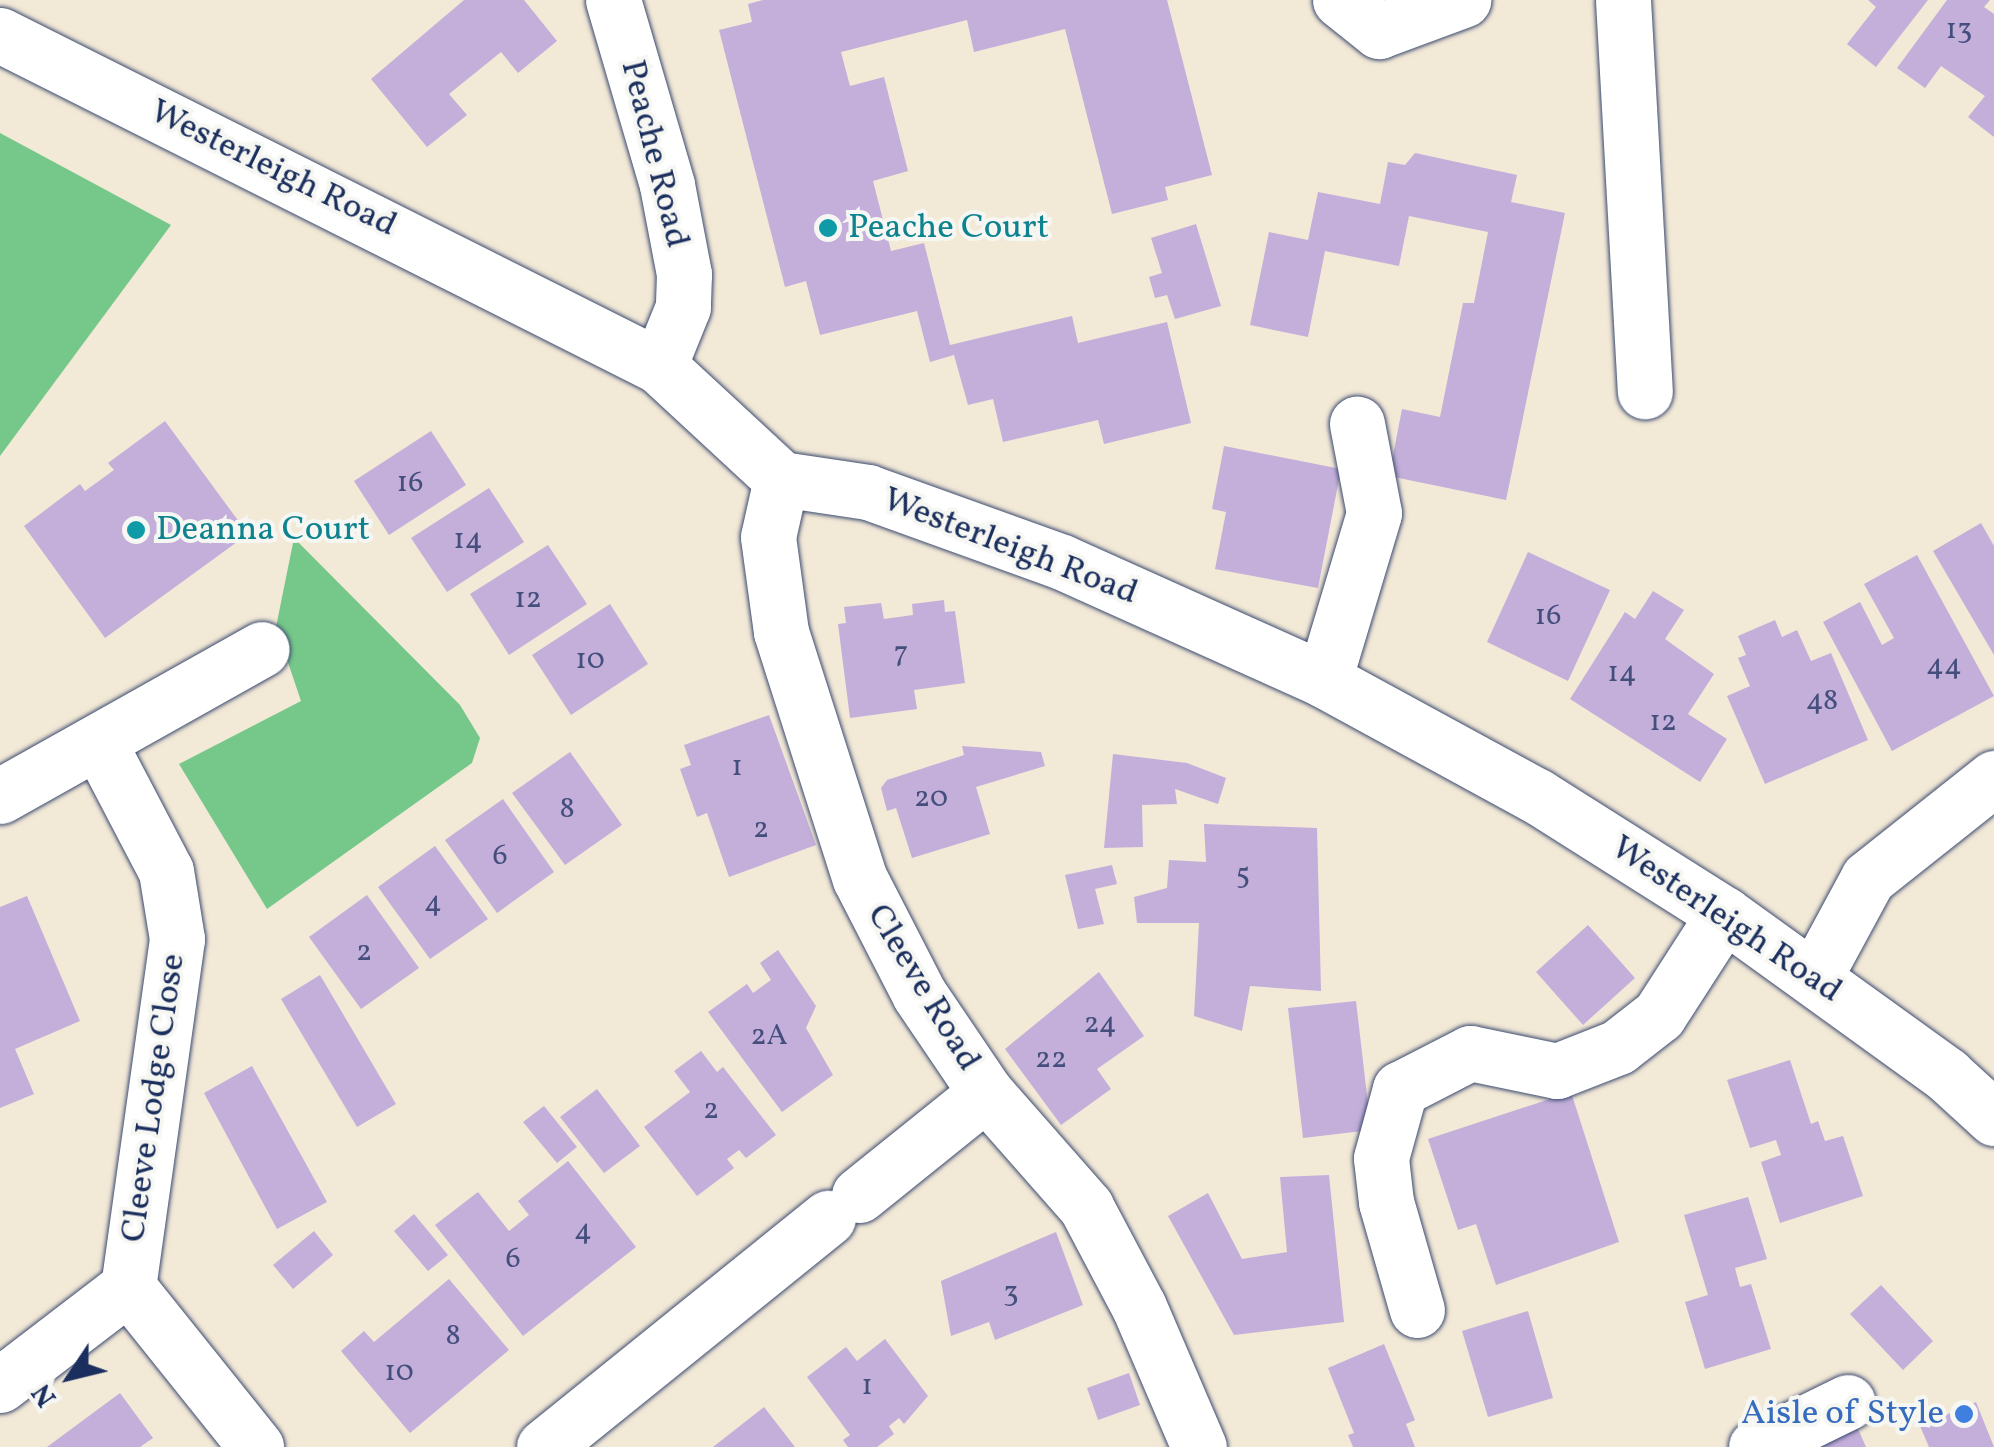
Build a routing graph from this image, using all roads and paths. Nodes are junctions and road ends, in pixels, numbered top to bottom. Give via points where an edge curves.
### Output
1 (613, 0) edge
2 (1340, 0) edge
3 (1463, 0) edge
4 (1622, 0) edge
5 (0, 35) edge
6 (659, 366) junction
7 (1645, 391) dead end
8 (1357, 424) dead end
9 (781, 480) junction
10 (262, 650) dead end
11 (1324, 680) junction
12 (100, 745) junction
13 (1994, 778) edge
14 (0, 796) edge
15 (1724, 914) junction
16 (1815, 976) junction
17 (986, 1094) junction
18 (1994, 1118) edge
19 (128, 1287) junction
20 (1416, 1310) dead end
21 (0, 1385) edge
22 (1848, 1402) dead end
23 (256, 1447) edge
24 (544, 1447) edge
25 (1198, 1447) edge
26 (1756, 1447) edge

1 - 6 street, Peache Road via 668,186 684,274 683,307
2 - 3 street via 1379,31
4 - 7 street
5 - 6 street, Westerleigh Road
6 - 9 street, Westerleigh Road
8 - 11 street via 1374,514
9 - 11 street, Westerleigh Road via 868,492 1062,562
9 - 17 street, Cleeve Road via 771,556 782,632 819,762 860,879 919,994
10 - 12 street
11 - 15 street, Westerleigh Road via 1537,796
12 - 14 street
12 - 19 street, Cleeve Lodge Close via 166,871 177,939
13 - 16 street via 1868,878
15 - 16 street, Westerleigh Road
15 - 20 street via 1659,1015 1618,1046 1557,1072 1470,1053 1400,1090 1381,1158 1386,1202
16 - 18 street, Westerleigh Road
17 - 24 street
17 - 25 street, Cleeve Road via 1086,1207 1140,1307
19 - 21 street, Cleeve Lodge Close
19 - 23 street, Cleeve Lodge Close
22 - 26 street

